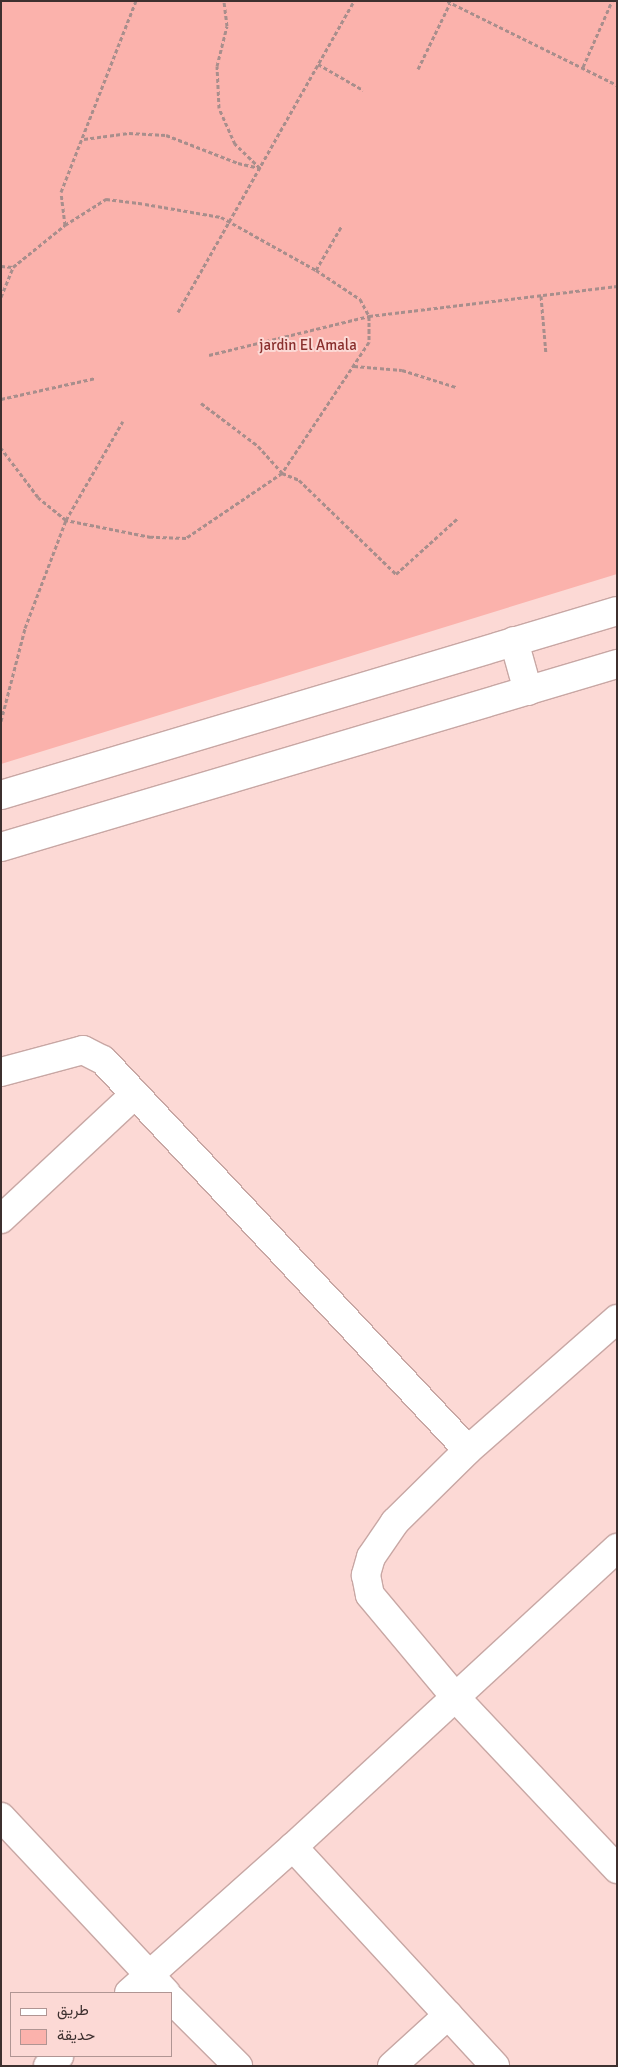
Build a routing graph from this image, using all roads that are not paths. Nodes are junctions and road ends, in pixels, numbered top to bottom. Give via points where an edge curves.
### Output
1 (617, 611) edge
2 (514, 641) junction
3 (617, 664) edge
4 (528, 691) junction
5 (1, 795) edge
6 (1, 846) edge
7 (1, 1072) edge
8 (135, 1094) junction
9 (1, 1219) edge
10 (617, 1319) edge
11 (468, 1450) junction
12 (617, 1548) edge
13 (456, 1698) junction
14 (1, 1817) edge
15 (293, 1847) junction
16 (617, 1869) edge
17 (148, 1987) edge
18 (172, 2000) edge
19 (448, 2015) junction
20 (58, 2057) edge
21 (48, 2066) edge
22 (238, 2066) edge
23 (392, 2066) edge
24 (495, 2066) edge

1 - 2 street
2 - 4 street
2 - 5 street
3 - 4 street
4 - 6 street
7 - 8 street via 83,1050 103,1060
8 - 9 street
8 - 11 street
10 - 11 street
11 - 13 street via 395,1522 371,1557 366,1575 370,1595
12 - 13 street
13 - 15 street
13 - 16 street
14 - 17 street
15 - 17 street
15 - 19 street
18 - 22 street
19 - 23 street
19 - 24 street
20 - 21 street

